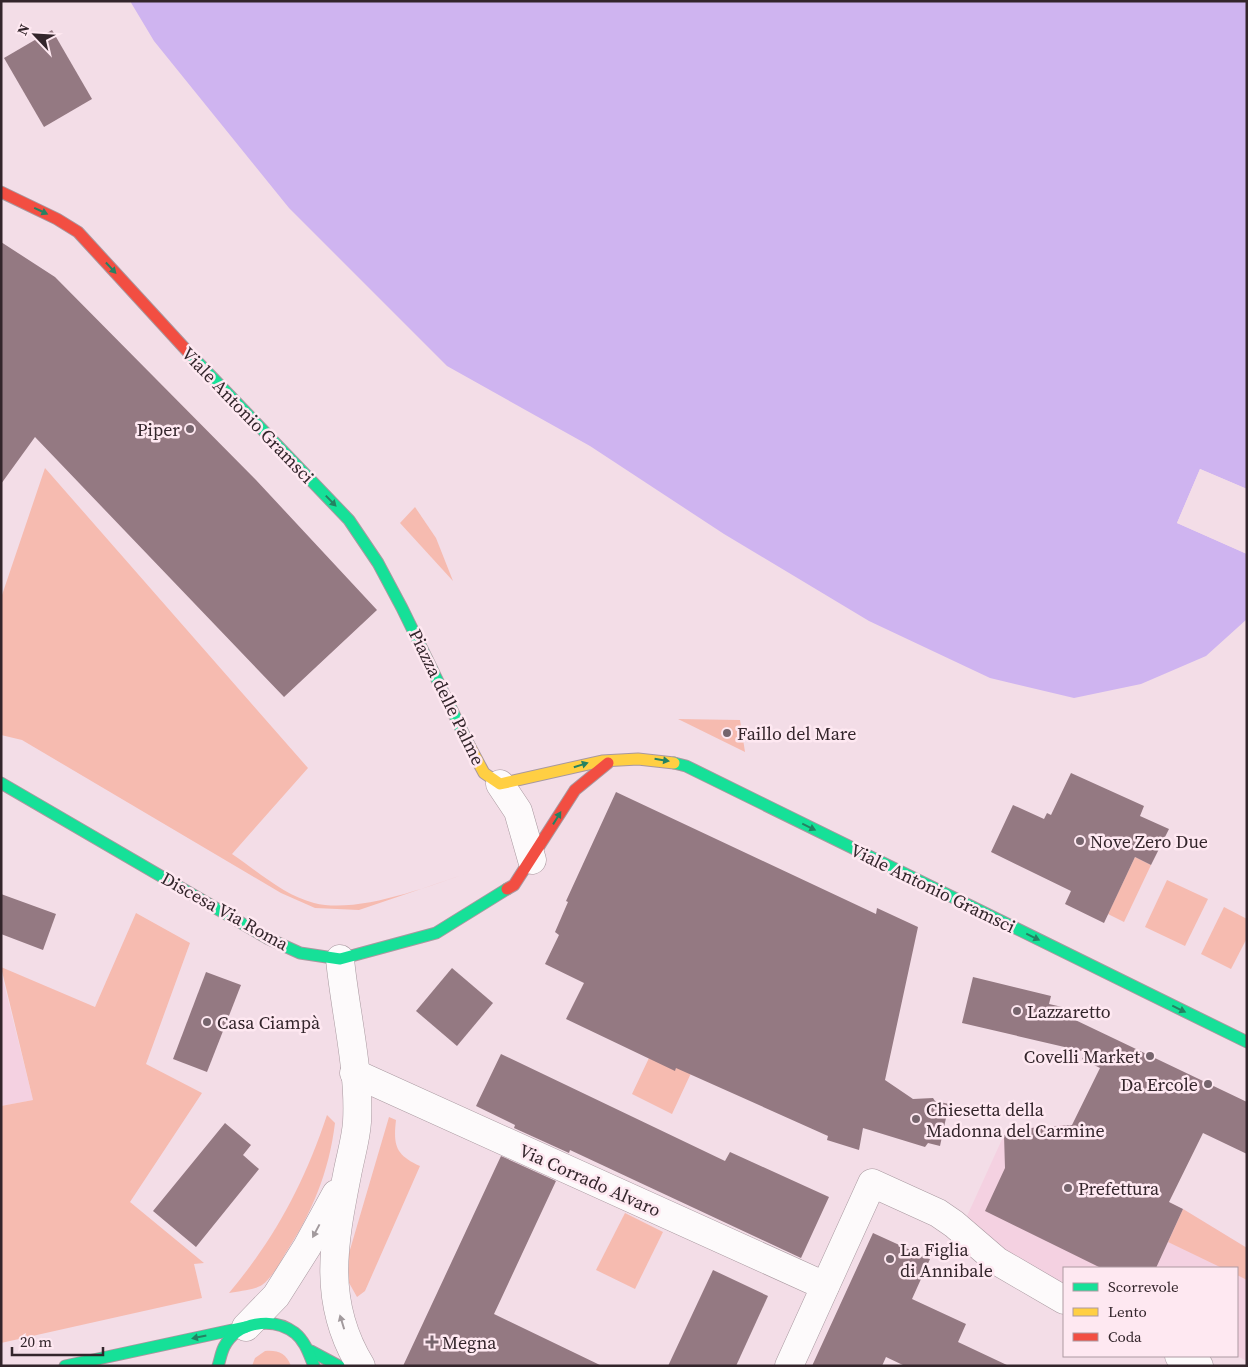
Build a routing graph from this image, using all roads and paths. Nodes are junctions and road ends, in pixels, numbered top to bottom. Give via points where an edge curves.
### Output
1 (1, 192) edge
2 (402, 608) joint
3 (613, 760) junction
4 (1, 784) edge
5 (500, 784) junction
6 (532, 860) junction
7 (340, 959) junction
8 (1247, 1042) edge
9 (354, 1073) junction
10 (347, 1173) junction
11 (825, 1286) junction
12 (1063, 1299) edge
13 (246, 1326) junction
14 (311, 1350) junction
15 (1181, 1357) edge
16 (65, 1366) edge
17 (218, 1366) edge
18 (314, 1366) edge
19 (339, 1366) edge
20 (361, 1366) edge
21 (789, 1366) edge
22 (1199, 1366) edge

1 -> 2 street, Viale Antonio Gramsci via 78,232 348,520 378,564
2 - 5 street, Piazza delle Palme via 475,758 484,773
5 -> 3 street via 535,780 589,763
6 -> 3 street, Discesa Via Roma via 574,790
3 -> 8 street, Viale Antonio Gramsci via 659,759 709,776
4 - 7 street, Discesa Via Roma via 25,795 267,938 300,953
5 - 6 street via 518,811
6 - 7 street, Discesa Via Roma via 514,885 436,933
7 - 9 street
9 - 10 street via 357,1124
9 - 11 street, Via Corrado Alvaro
10 -> 13 street via 276,1296
20 -> 10 street via 349,1346 336,1302 333,1256
11 - 12 street via 872,1183 938,1213 997,1261
11 - 21 street
13 - 14 street via 281,1324 299,1335
13 -> 16 street
13 - 17 street via 225,1345
14 - 18 street
14 - 19 street
15 - 22 street

